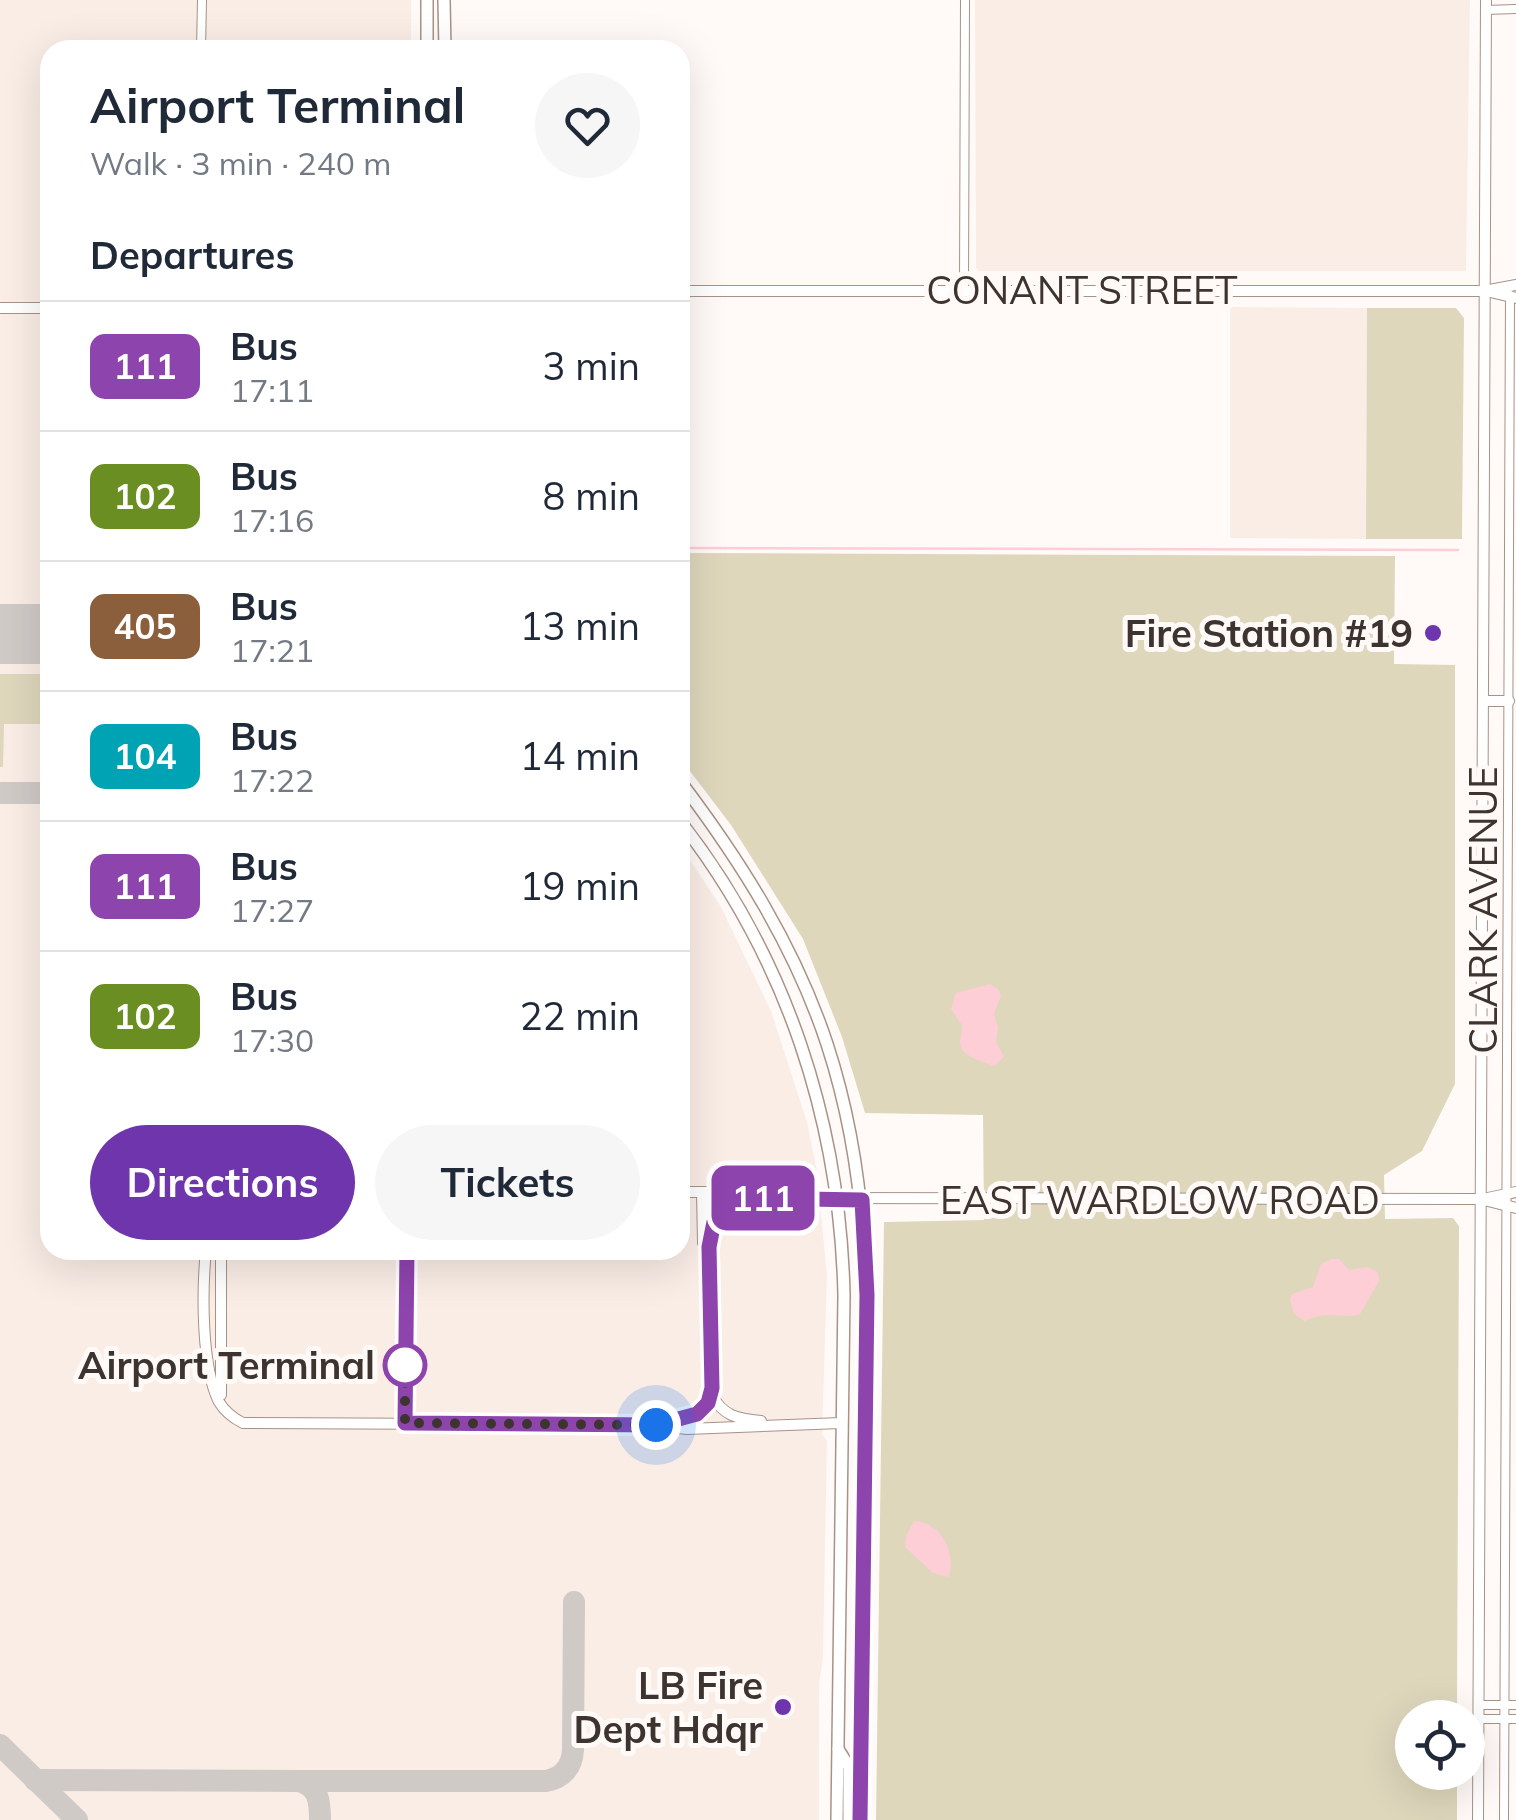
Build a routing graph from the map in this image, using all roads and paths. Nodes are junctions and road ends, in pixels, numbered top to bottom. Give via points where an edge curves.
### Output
1 (202, 0) edge
2 (427, 0) edge
3 (444, 0) edge
4 (965, 0) edge
5 (1486, 5) edge
6 (1516, 9) edge
7 (202, 40) edge
8 (427, 40) edge
9 (444, 40) edge
10 (964, 290) junction
11 (690, 291) edge
12 (1484, 291) junction
13 (1513, 291) edge
14 (0, 308) edge
15 (40, 308) edge
16 (1513, 396) edge
17 (1512, 496) edge
18 (1512, 596) edge
19 (1483, 701) junction
20 (1514, 702) edge
21 (690, 796) edge
22 (690, 834) edge
23 (690, 1192) edge
24 (702, 1192) junction
25 (1512, 1192) edge
26 (755, 1198) junction
27 (1482, 1199) junction
28 (838, 1200) junction
29 (862, 1200) junction
30 (1512, 1208) edge
31 (206, 1260) edge
32 (221, 1260) edge
33 (406, 1260) edge
34 (709, 1268) junction
35 (1511, 1308) edge
36 (711, 1394) junction
37 (221, 1406) junction
38 (1505, 1407) junction
39 (1516, 1407) edge
40 (405, 1423) junction
41 (841, 1423) junction
42 (772, 1424) junction
43 (656, 1425) junction
44 (1505, 1507) junction
45 (1516, 1507) edge
46 (1504, 1606) junction
47 (1516, 1606) edge
48 (1479, 1700) edge
49 (1485, 1705) edge
50 (1504, 1705) junction
51 (1516, 1705) edge
52 (1485, 1719) edge
53 (1504, 1719) junction
54 (1516, 1719) edge
55 (838, 1749) junction
56 (1478, 1790) edge
57 (837, 1820) edge
58 (849, 1820) edge
59 (860, 1820) edge
60 (1478, 1820) edge
61 (1504, 1820) edge

1 - 7 street
2 - 8 main road
3 - 9 main road
4 - 10 street
5 - 6 street
5 - 12 street, CLARK AVENUE
10 - 11 street, CONANT STREET
10 - 12 street, CONANT STREET
12 - 13 street, CONANT STREET
12 - 19 street, CLARK AVENUE
13 - 16 street, CLARK AVENUE
14 - 15 street
16 - 17 street, CLARK AVENUE
17 - 18 street, CLARK AVENUE
18 - 20 street, CLARK AVENUE
19 - 20 street
19 - 27 street, CLARK AVENUE
20 - 25 street, CLARK AVENUE
21 - 29 main road via 741,866 800,974 842,1097
22 - 28 main road via 722,878 778,983 820,1102
23 - 24 street, EAST WARDLOW ROAD
24 - 26 street, EAST WARDLOW ROAD
24 - 34 street
25 - 27 street, EAST WARDLOW ROAD
25 - 30 street, CLARK AVENUE
26 - 28 street, EAST WARDLOW ROAD
26 - 34 street via 714,1222
27 - 29 street, EAST WARDLOW ROAD
27 - 30 street, EAST WARDLOW ROAD
27 - 48 street, CLARK AVENUE
28 - 29 street, EAST WARDLOW ROAD
28 - 41 main road
29 - 59 main road via 867,1295
30 - 35 street, CLARK AVENUE
31 - 37 street via 207,1340
32 - 37 street
33 - 40 street
34 - 36 street
35 - 38 street, CLARK AVENUE
36 - 42 street via 725,1414
36 - 43 street via 697,1414
37 - 40 street via 243,1422
38 - 39 street
38 - 44 street, CLARK AVENUE
40 - 43 street
41 - 42 street
41 - 55 main road
42 - 43 street
44 - 45 street
44 - 46 street, CLARK AVENUE
46 - 47 street
46 - 50 street, CLARK AVENUE
49 - 50 street
50 - 51 street
50 - 53 street, CLARK AVENUE
52 - 53 street
53 - 54 street
53 - 61 street, CLARK AVENUE
55 - 57 main road
55 - 58 main road via 849,1767
56 - 60 street, CLARK AVENUE

